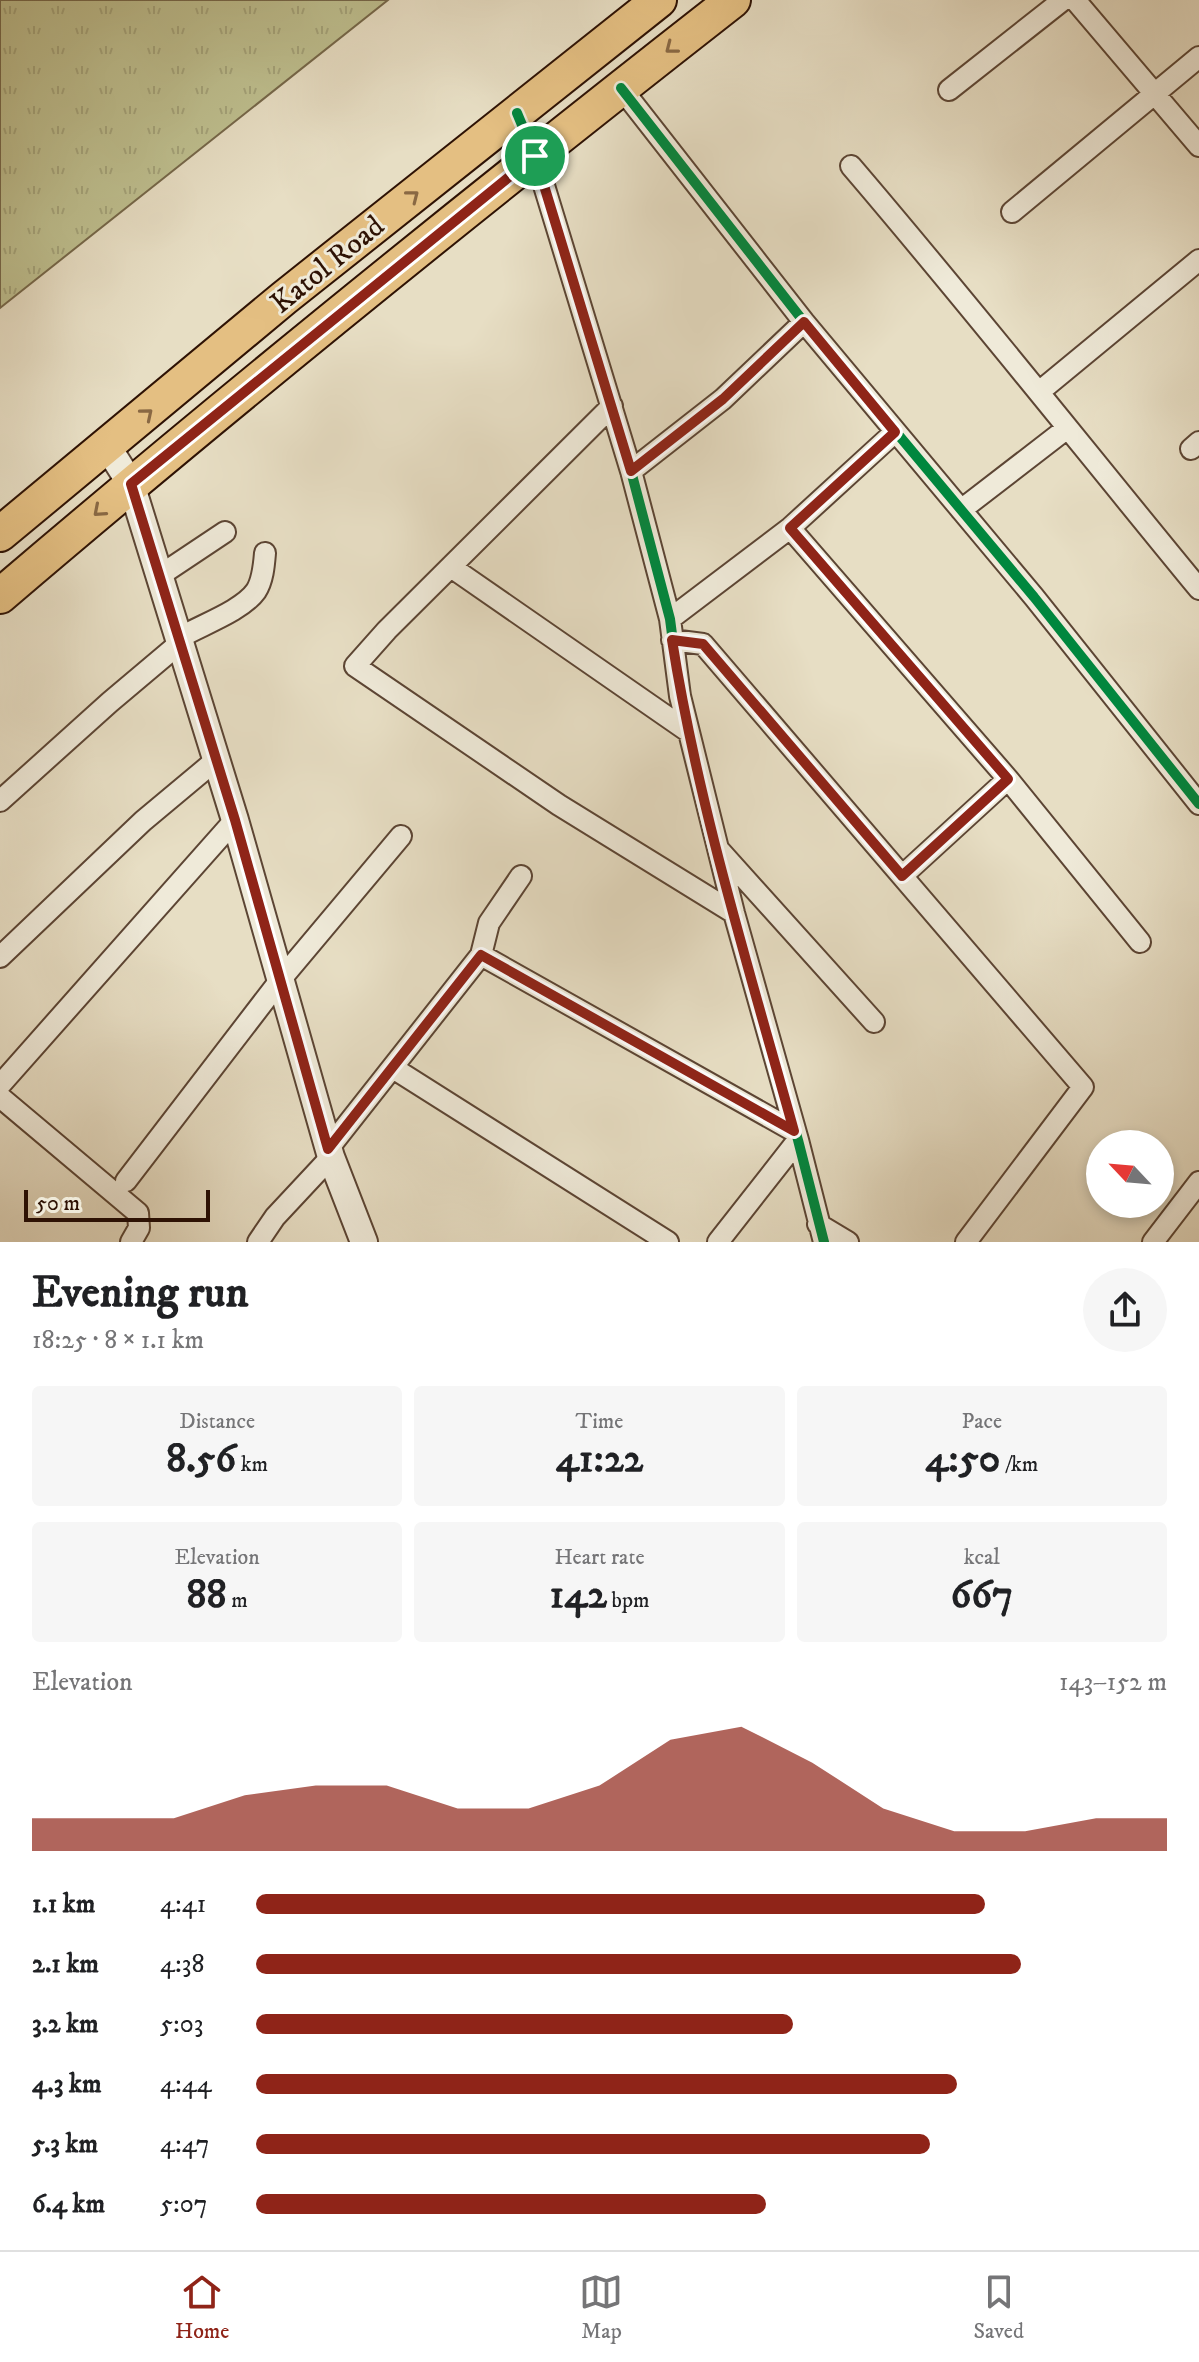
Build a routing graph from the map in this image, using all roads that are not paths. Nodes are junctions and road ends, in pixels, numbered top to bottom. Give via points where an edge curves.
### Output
1 (659, 0) edge
2 (733, 0) edge
3 (1063, 0) edge
4 (1075, 0) edge
5 (1199, 57) edge
6 (621, 88) junction
7 (949, 90) dead end
8 (1156, 94) junction
9 (517, 113) junction
10 (1199, 146) edge
11 (535, 156) junction
12 (851, 166) dead end
13 (1012, 212) dead end
14 (1199, 260) edge
15 (804, 322) junction
16 (1039, 392) junction
17 (612, 406) junction
18 (1066, 429) junction
19 (895, 432) junction
20 (107, 446) junction
21 (631, 471) junction
22 (131, 484) junction
23 (961, 510) junction
24 (790, 528) junction
25 (225, 532) dead end
26 (0, 534) edge
27 (265, 553) dead end
28 (451, 567) junction
29 (162, 574) junction
30 (1199, 589) edge
31 (0, 596) edge
32 (671, 630) junction
33 (182, 638) junction
34 (689, 732) junction
35 (216, 760) junction
36 (1008, 779) junction
37 (0, 801) edge
38 (1199, 804) edge
39 (235, 820) junction
40 (401, 836) dead end
41 (718, 848) junction
42 (521, 876) dead end
43 (902, 876) junction
44 (734, 913) junction
45 (1140, 942) dead end
46 (481, 955) junction
47 (0, 957) edge
48 (281, 979) junction
49 (874, 1022) dead end
50 (393, 1068) junction
51 (0, 1085) edge
52 (0, 1097) edge
53 (796, 1135) junction
54 (330, 1153) junction
55 (126, 1181) dead end
56 (1199, 1182) edge
57 (821, 1233) edge
58 (367, 1238) edge
59 (131, 1242) edge
60 (258, 1242) edge
61 (668, 1242) edge
62 (718, 1242) edge
63 (848, 1242) edge
64 (966, 1242) edge
65 (1153, 1242) edge

1 - 9 main road, Katol Road
2 -> 6 main road, Katol Road
3 - 7 street
4 - 8 street
5 - 8 street
6 - 11 main road, Katol Road
6 - 15 street
8 - 10 street
8 - 13 street
9 - 11 street
20 -> 9 main road, Katol Road
11 - 17 street
11 - 22 main road, Katol Road
12 - 16 street
14 - 16 street
15 - 19 street
15 - 21 street via 723,399
16 - 18 street
17 - 21 street
17 - 28 street
18 - 23 street
18 - 30 street
19 - 23 street
19 - 24 street
20 - 22 street
20 - 26 main road, Katol Road
21 - 32 street
22 - 29 street
22 -> 31 main road, Katol Road
23 - 38 street
24 - 32 street
24 - 36 street
25 - 29 street
27 - 33 street via 257,589 245,603
28 - 34 street
28 - 44 street via 355,666 559,805
29 - 33 street
32 - 34 street
32 - 43 street via 703,644
33 - 35 street
33 - 37 street
34 - 41 street
35 - 39 street
35 - 47 street via 143,821
36 - 43 street
36 - 45 street
39 - 48 street
39 - 51 street
40 - 48 street
41 - 44 street
41 - 49 street
42 - 46 street via 489,923
43 - 64 street via 1083,1087
44 - 53 street
46 - 50 street
46 - 53 street
48 - 54 street
48 - 55 street
50 - 54 street
50 - 61 street
52 - 59 street via 138,1213 141,1221
53 - 57 street
53 - 62 street
54 - 58 street
54 - 60 street
56 - 65 street
57 - 63 street

